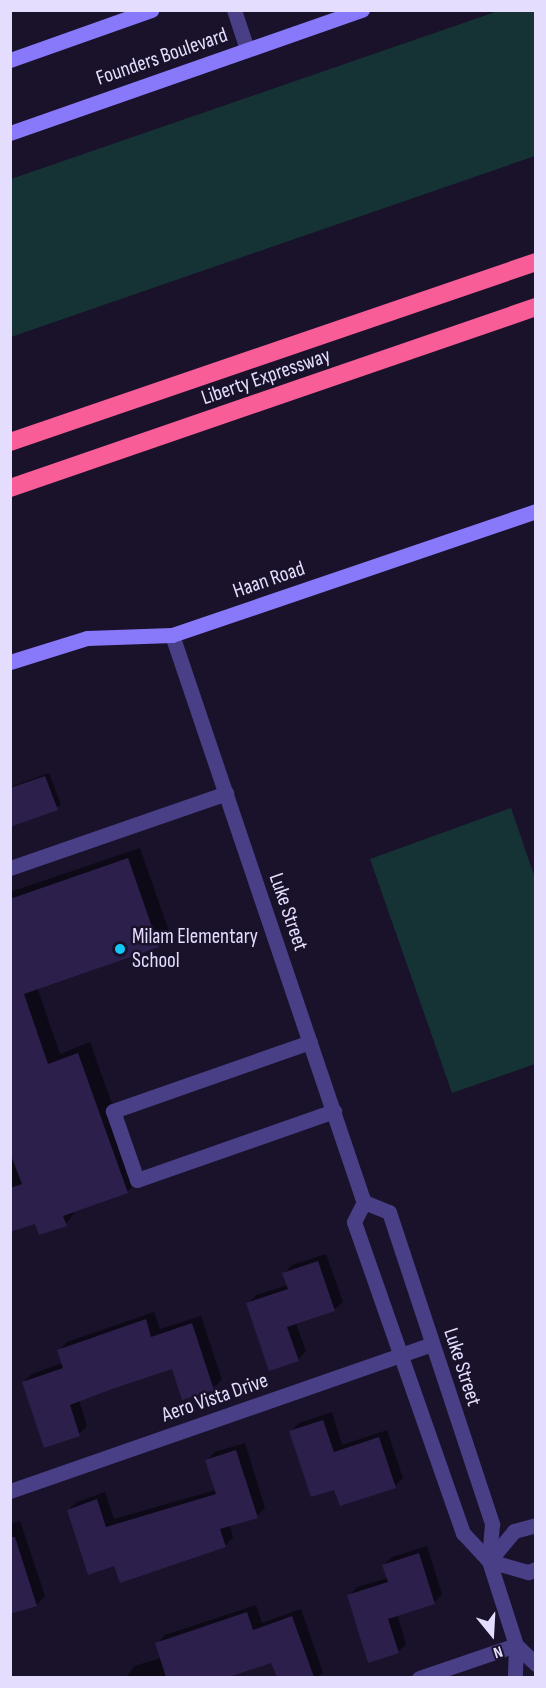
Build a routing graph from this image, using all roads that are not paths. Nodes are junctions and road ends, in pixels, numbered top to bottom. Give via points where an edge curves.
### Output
1 (151, 10) edge
2 (234, 10) edge
3 (362, 10) edge
4 (122, 16) edge
5 (247, 49) junction
6 (10, 60) edge
7 (10, 133) edge
8 (536, 262) edge
9 (536, 307) edge
10 (10, 442) edge
11 (10, 488) edge
12 (536, 511) edge
13 (172, 635) junction
14 (10, 662) edge
15 (226, 793) junction
16 (10, 868) edge
17 (310, 1042) junction
18 (334, 1111) junction
19 (364, 1202) junction
20 (432, 1344) junction
21 (400, 1356) junction
22 (10, 1491) edge
23 (536, 1525) edge
24 (489, 1562) junction
25 (536, 1569) edge
26 (516, 1645) junction
27 (536, 1664) edge
28 (419, 1677) edge
29 (515, 1677) edge

1 - 4 street
2 - 5 street
3 - 5 street, Founders Boulevard
4 - 6 street
5 - 7 street, Founders Boulevard
8 - 10 highway, Liberty Expressway
9 - 11 highway, Liberty Expressway
12 - 13 street, Haan Road
13 - 14 street, Haan Road via 87,638
13 - 15 street, Luke Street
15 - 16 street
15 - 17 street, Luke Street
17 - 18 street, Luke Street
17 - 18 street via 113,1111 137,1180
18 - 19 street, Luke Street
19 - 20 street, Luke Street via 389,1212
19 - 21 street, Luke Street via 354,1222
20 - 21 street, Aero Vista Drive
20 - 24 street, Luke Street via 492,1524
21 - 22 street, Aero Vista Drive
21 - 24 street, Luke Street via 463,1533
23 - 24 street via 514,1531
24 - 25 street via 528,1572
24 - 26 street, Luke Street
26 - 27 street, Luke Street
26 - 28 street
26 - 29 street, Luke Street

